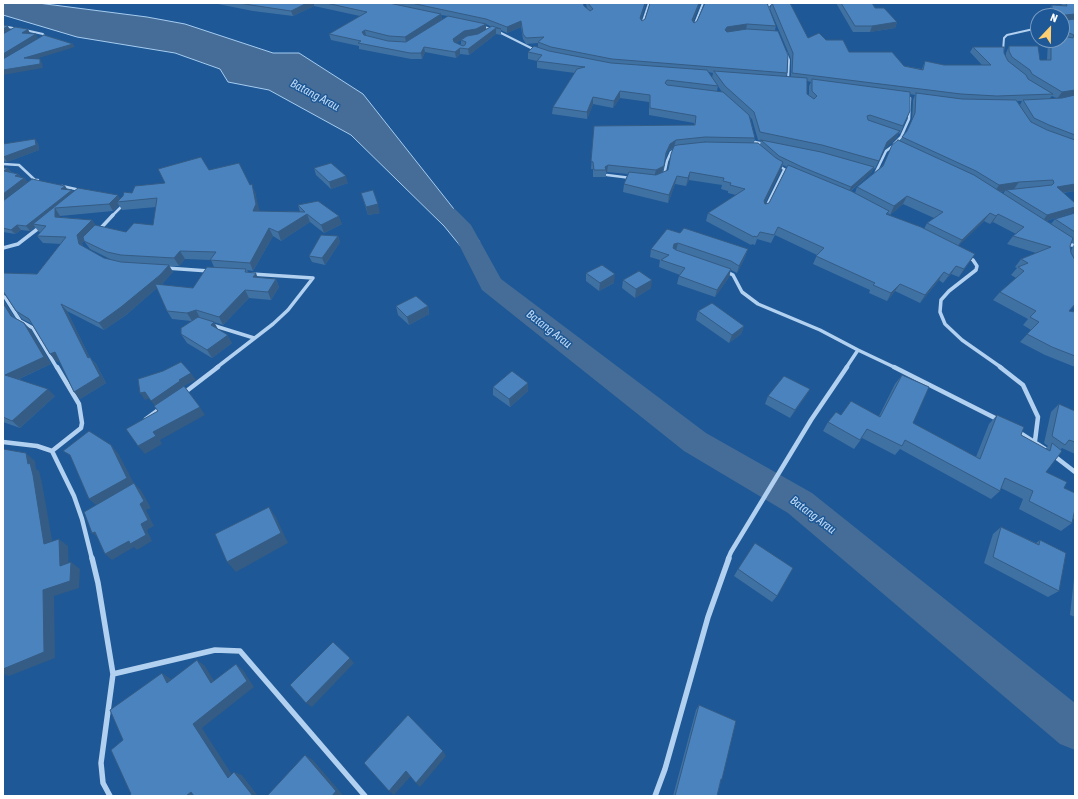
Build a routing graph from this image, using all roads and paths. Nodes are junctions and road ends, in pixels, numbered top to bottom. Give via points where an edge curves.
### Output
1 (649, 3) edge
2 (703, 3) edge
3 (771, 3) edge
4 (770, 14) edge
5 (475, 24) edge
6 (642, 24) edge
7 (3, 26) edge
8 (694, 26) edge
9 (16, 29) junction
10 (493, 29) junction
11 (1030, 29) edge
12 (488, 32) edge
13 (10, 33) edge
14 (39, 41) edge
15 (538, 51) edge
16 (785, 51) edge
17 (1003, 58) edge
18 (782, 81) edge
19 (788, 81) junction
20 (794, 82) edge
21 (917, 97) edge
22 (753, 135) edge
23 (894, 135) edge
24 (901, 137) junction
25 (755, 142) junction
26 (770, 145) edge
27 (894, 145) junction
28 (681, 148) edge
29 (758, 148) edge
30 (900, 148) edge
31 (3, 164) edge
32 (776, 164) edge
33 (784, 170) junction
34 (870, 170) edge
35 (877, 172) junction
36 (794, 174) edge
37 (607, 175) edge
38 (632, 178) edge
39 (661, 178) edge
40 (870, 178) edge
41 (35, 180) junction
42 (44, 182) edge
43 (30, 184) edge
44 (54, 184) edge
45 (82, 194) edge
46 (126, 202) edge
47 (764, 210) edge
48 (41, 226) edge
49 (96, 233) edge
50 (1065, 241) edge
51 (1073, 245) edge
52 (3, 248) edge
53 (1069, 250) edge
54 (966, 257) edge
55 (165, 268) edge
56 (720, 270) edge
57 (211, 272) edge
58 (250, 274) edge
59 (3, 297) edge
60 (209, 324) edge
61 (254, 338) junction
62 (858, 350) junction
63 (180, 395) edge
64 (167, 404) edge
65 (141, 422) edge
66 (1004, 423) edge
67 (1015, 430) edge
68 (1035, 441) junction
69 (3, 442) edge
70 (52, 451) junction
71 (1075, 472) edge
72 (89, 515) edge
73 (82, 519) junction
74 (113, 674) junction
75 (110, 796) edge
76 (364, 796) edge
77 (655, 796) edge

1 - 6 street
2 - 8 street
3 - 4 street via 768,6
5 - 10 street
7 - 9 street
9 - 13 street
9 - 14 street via 45,35
10 - 12 street
10 - 15 street
11 - 17 street via 1015,32 1004,38
16 - 19 street via 789,60
18 - 19 street
19 - 20 street
21 - 24 street via 910,96 910,119
22 - 25 street
23 - 24 street
24 - 27 street
25 - 26 street
25 - 29 street
27 - 30 street
27 - 35 street via 886,151
28 - 39 street via 671,152 665,175
31 - 41 street via 19,165
32 - 33 street
33 - 36 street
33 - 47 street
34 - 35 street
35 - 40 street
37 - 38 street
41 - 42 street
41 - 43 street
44 - 45 street via 80,190
46 - 49 street
48 - 52 street via 18,244
50 - 51 street
51 - 53 street
54 - 68 street via 973,260 977,266 976,270 941,300 940,312 945,324 962,340 1023,385 1038,417
55 - 57 street
56 - 62 street via 733,275 742,292 758,304 820,330
58 - 61 street via 313,278 288,310
59 - 70 street via 20,321 33,328 79,404 81,428
60 - 61 street
61 - 63 street
62 - 66 street
62 - 77 street via 811,420 732,552 708,617
64 - 65 street
67 - 68 street
68 - 71 street
69 - 70 street via 37,446
70 - 73 street
72 - 73 street
73 - 74 street via 98,583
74 - 75 street via 100,763 103,783
74 - 76 street via 215,650 240,651

